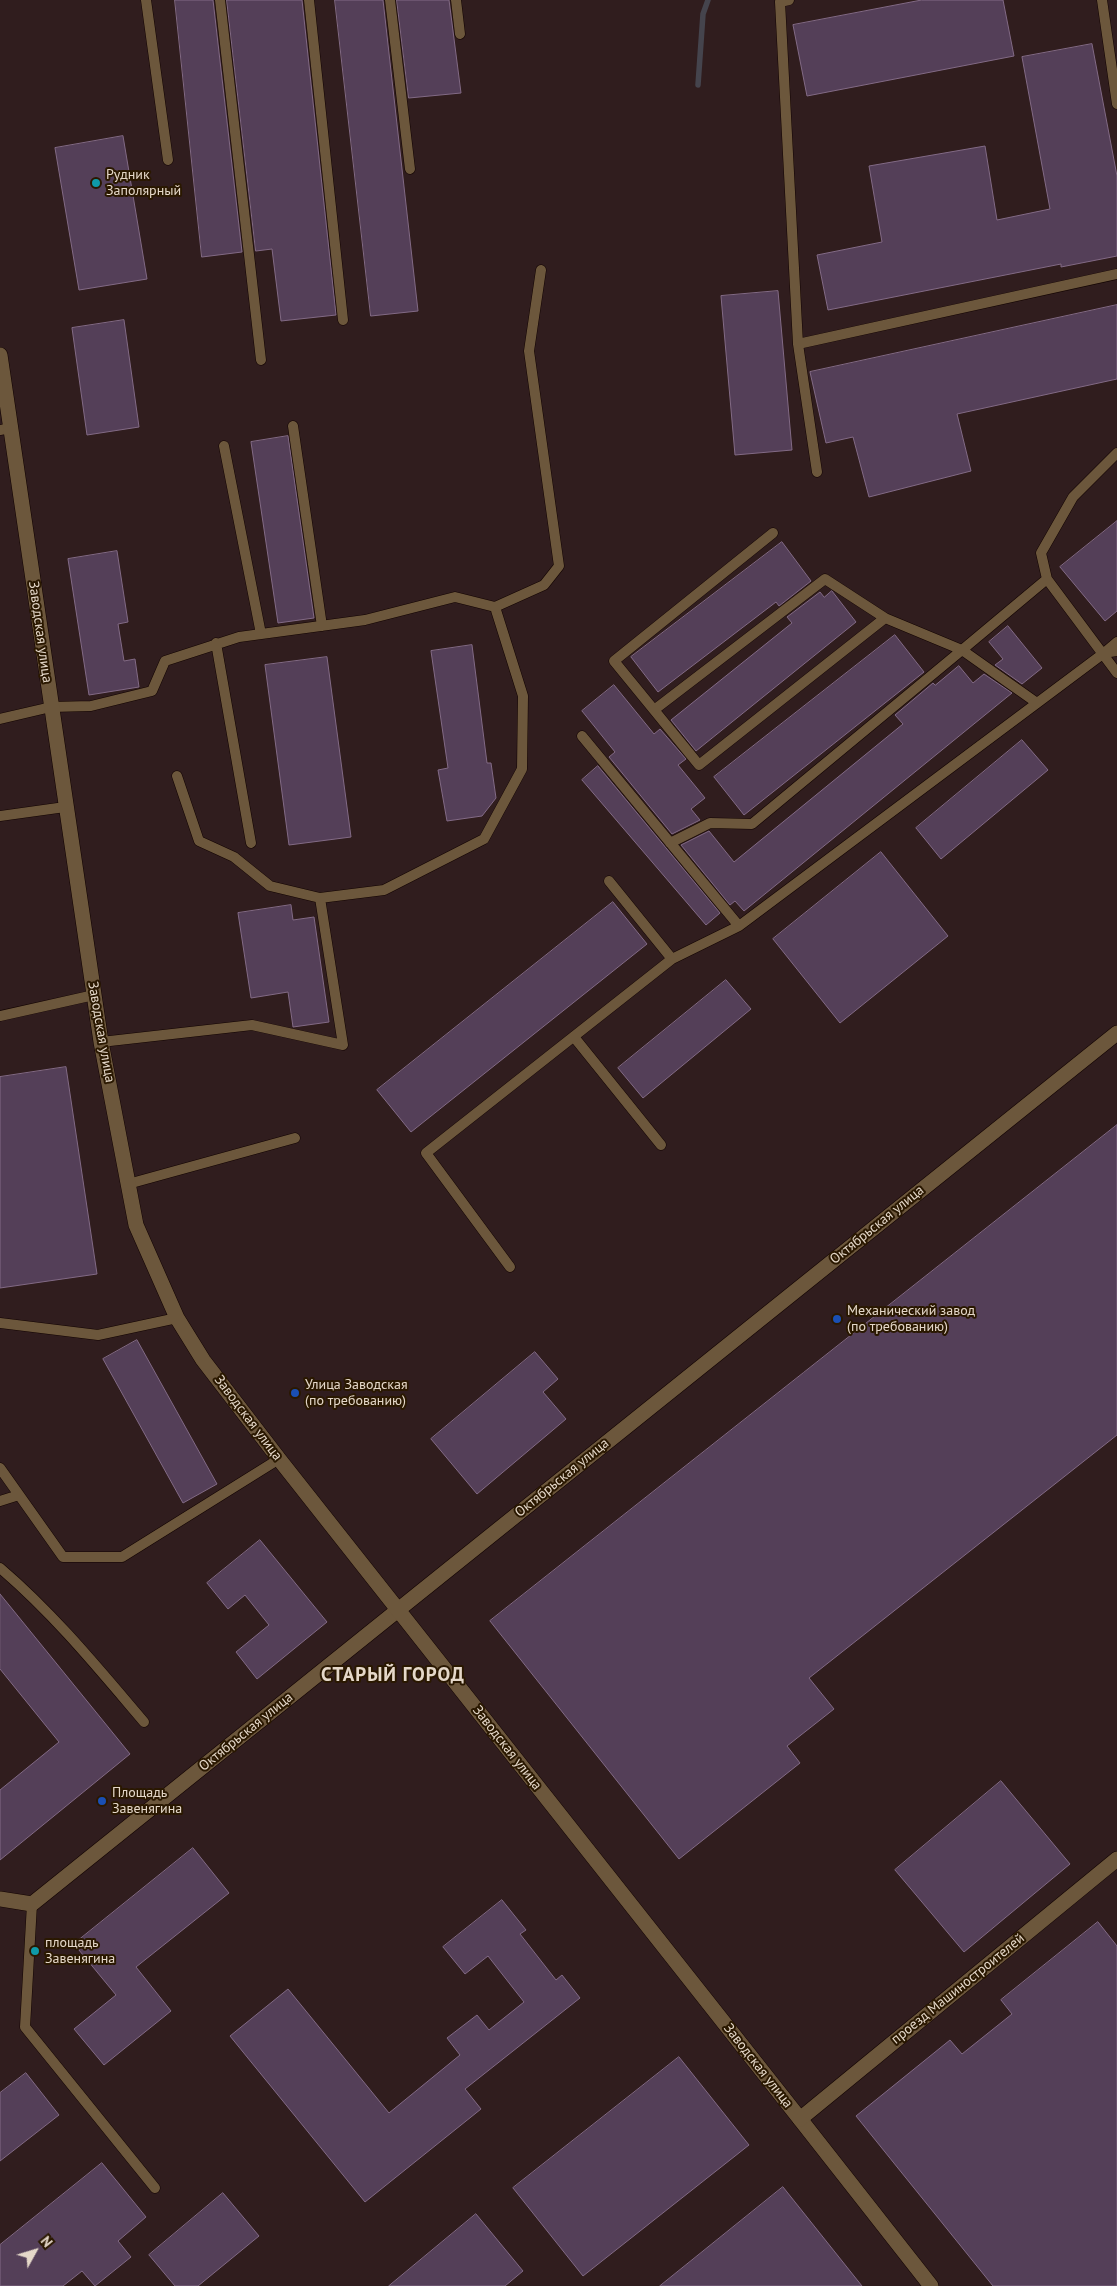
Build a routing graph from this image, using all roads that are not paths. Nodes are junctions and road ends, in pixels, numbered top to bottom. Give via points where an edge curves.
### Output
1 (146, 0) edge
2 (220, 0) edge
3 (309, 0) edge
4 (390, 0) edge
5 (456, 0) edge
6 (1102, 0) edge
7 (783, 1) edge
8 (460, 34) dead end
9 (1117, 104) edge
10 (168, 160) dead end
11 (410, 169) dead end
12 (541, 270) dead end
13 (1117, 274) edge
14 (343, 320) dead end
15 (798, 344) junction
16 (0, 355) edge
17 (261, 360) dead end
18 (293, 426) dead end
19 (5, 429) edge
20 (224, 446) dead end
21 (1117, 453) edge
22 (818, 472) dead end
23 (773, 533) dead end
24 (1047, 579) junction
25 (495, 607) junction
26 (885, 618) junction
27 (322, 626) junction
28 (261, 634) junction
29 (1117, 642) edge
30 (216, 643) junction
31 (962, 650) junction
32 (1117, 651) edge
33 (1104, 653) junction
34 (1117, 673) edge
35 (1037, 703) junction
36 (50, 707) junction
37 (654, 710) junction
38 (0, 719) edge
39 (582, 736) dead end
40 (177, 776) dead end
41 (65, 807) junction
42 (0, 816) edge
43 (251, 843) dead end
44 (670, 843) junction
45 (608, 881) dead end
46 (320, 898) junction
47 (739, 926) junction
48 (672, 959) junction
49 (94, 995) junction
50 (0, 1016) edge
51 (1117, 1033) edge
52 (574, 1037) junction
53 (101, 1042) junction
54 (295, 1138) dead end
55 (661, 1145) dead end
56 (128, 1184) junction
57 (510, 1267) dead end
58 (177, 1318) junction
59 (0, 1323) edge
60 (279, 1459) junction
61 (0, 1468) edge
62 (19, 1495) junction
63 (0, 1501) edge
64 (0, 1568) edge
65 (398, 1610) junction
66 (144, 1722) dead end
67 (1117, 1859) edge
68 (0, 1899) edge
69 (32, 1904) junction
70 (800, 2119) junction
71 (155, 2188) dead end
72 (931, 2286) edge

1 - 10 lane
2 - 17 lane
3 - 14 lane
4 - 11 lane
5 - 8 lane
6 - 9 lane
7 - 15 lane
12 - 25 lane via 529,351 559,566 544,585
13 - 15 lane
15 - 22 lane
16 - 19 street, Заводская улица
18 - 27 lane
19 - 36 street, Заводская улица
20 - 28 lane
21 - 24 lane via 1072,497 1041,553
23 - 37 lane via 614,661
24 - 31 lane
24 - 33 lane
25 - 27 lane via 455,597 365,620
25 - 46 lane via 523,696 522,769 484,839 384,890
26 - 31 lane
26 - 37 lane via 824,578
26 - 37 lane via 699,765
27 - 28 lane
28 - 30 lane
29 - 33 lane
30 - 36 lane via 165,661 152,691 91,706
30 - 43 lane
31 - 35 lane
31 - 44 lane via 752,824 710,822
32 - 33 lane
33 - 34 lane
33 - 35 lane
35 - 47 lane
36 - 38 lane
36 - 41 street, Заводская улица
39 - 44 lane
40 - 46 lane via 199,841 234,856 270,886
41 - 42 lane
41 - 49 street, Заводская улица
44 - 47 lane
45 - 48 lane
46 - 53 lane via 344,1045 252,1025
47 - 48 lane
48 - 52 lane
49 - 50 lane
49 - 53 street, Заводская улица
51 - 65 street, Октябрьская улица
52 - 55 lane
52 - 57 lane via 426,1153
53 - 56 street, Заводская улица
54 - 56 lane
56 - 58 street, Заводская улица via 136,1224
58 - 59 lane via 98,1335
58 - 60 street, Заводская улица via 203,1360
60 - 62 lane via 122,1557 63,1557
60 - 65 street, Заводская улица
61 - 62 lane
62 - 63 lane
64 - 66 lane via 77,1643
65 - 69 street, Октябрьская улица
65 - 70 street, Заводская улица
67 - 70 street, проезд Машиностроителей
68 - 69 street
69 - 71 lane via 25,2027
70 - 72 street, Заводская улица

